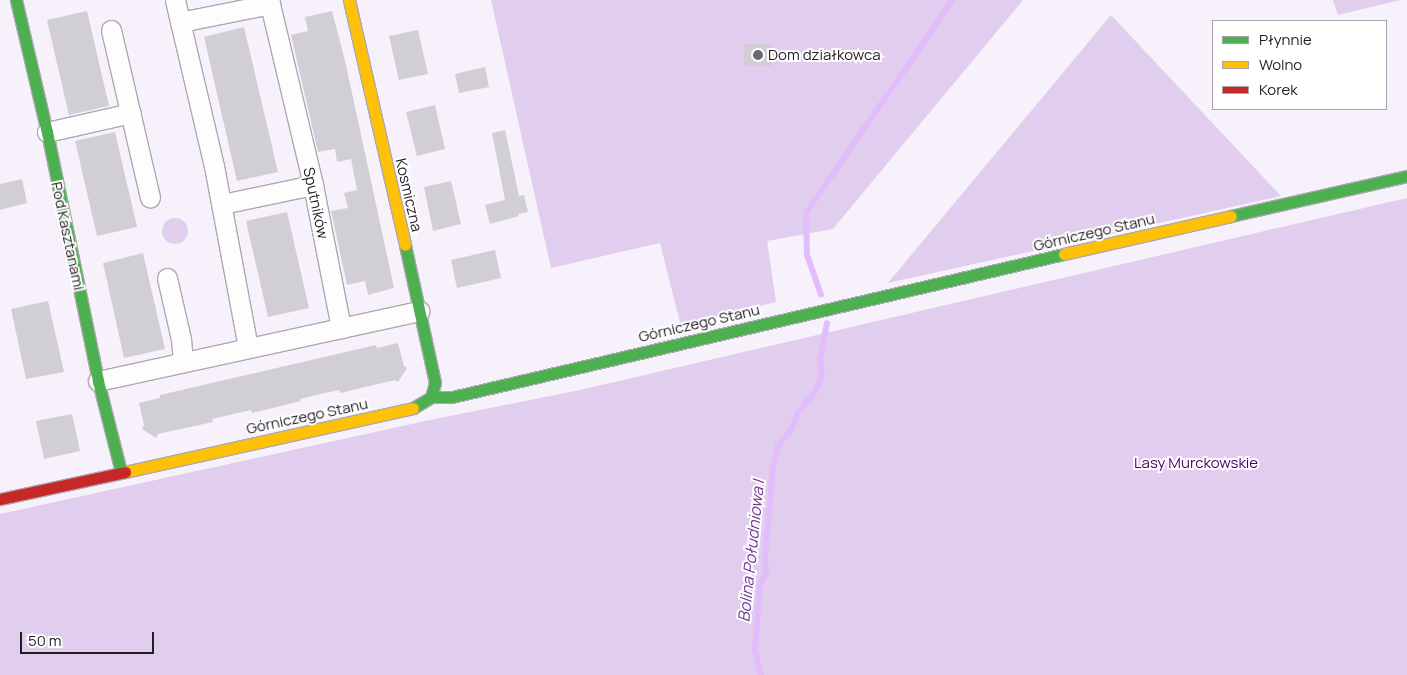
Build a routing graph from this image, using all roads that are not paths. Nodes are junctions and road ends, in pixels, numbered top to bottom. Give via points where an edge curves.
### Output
1 (16, 0) edge
2 (175, 0) edge
3 (349, 0) edge
4 (269, 2) edge
5 (180, 22) junction
6 (111, 30) dead end
7 (131, 113) junction
8 (47, 132) junction
9 (1407, 176) edge
10 (313, 185) junction
11 (150, 198) dead end
12 (222, 204) junction
13 (167, 278) dead end
14 (420, 311) junction
15 (341, 328) junction
16 (248, 348) junction
17 (183, 362) junction
18 (98, 381) junction
19 (431, 397) junction
20 (121, 472) junction
21 (0, 499) edge

1 - 8 street, Pod Kasztanami
2 - 5 street
3 - 14 street, Kosmiczna
4 - 5 street
4 - 10 street, Sputników
5 - 12 street
6 - 7 street
7 - 8 street
7 - 11 street
8 - 18 street, Pod Kasztanami
9 - 19 street, Górniczego Stanu via 452,397
10 - 12 street
10 - 15 street, Sputników
12 - 16 street
13 - 17 street
14 - 15 street
14 - 19 street, Kosmiczna via 435,383
15 - 16 street
16 - 17 street
17 - 18 street
18 - 20 street, Pod Kasztanami
19 - 20 street, Górniczego Stanu via 418,407
20 - 21 street, Górniczego Stanu

